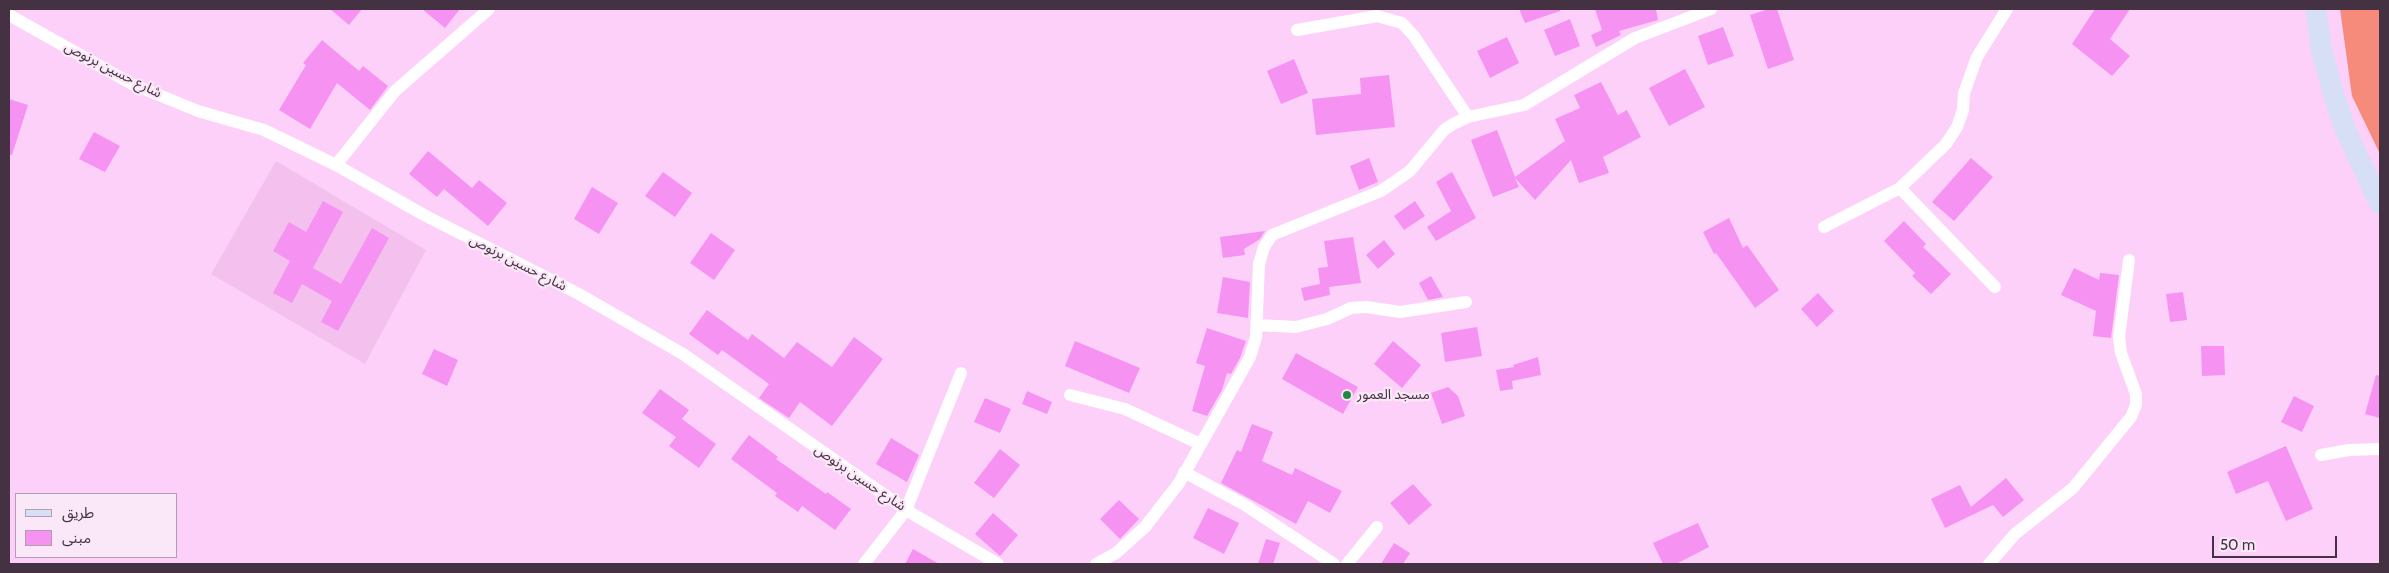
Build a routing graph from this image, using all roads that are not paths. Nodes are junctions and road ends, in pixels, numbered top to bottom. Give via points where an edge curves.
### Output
1 (489, 9) edge
2 (1711, 9) edge
3 (2007, 9) edge
4 (2316, 9) edge
5 (9, 15) edge
6 (1297, 30) dead end
7 (1468, 117) junction
8 (336, 165) junction
9 (1900, 188) junction
10 (2380, 204) edge
11 (1824, 227) dead end
12 (2129, 260) dead end
13 (1995, 287) dead end
14 (1466, 302) dead end
15 (1257, 325) junction
16 (961, 372) dead end
17 (1070, 394) dead end
18 (1200, 444) junction
19 (2380, 450) edge
20 (2321, 455) dead end
21 (1184, 472) junction
22 (906, 510) junction
23 (1377, 527) dead end
24 (864, 564) edge
25 (998, 564) edge
26 (1096, 564) edge
27 (1334, 564) edge
28 (1347, 564) edge
29 (1989, 564) edge

1 - 8 street via 395,91
2 - 7 street via 1634,38 1524,105
3 - 9 street via 1977,57 1964,93 1963,110 1953,133 1946,144
4 - 10 main road via 2321,48 2334,96 2346,131
5 - 8 street, شارع حسين برنوص via 132,84 198,111 264,130
6 - 7 street via 1377,16 1402,23
7 - 15 street via 1444,130 1410,171 1381,191 1272,235 1258,264
8 - 22 street, شارع حسين برنوص via 683,354
9 - 11 street
9 - 13 street
12 - 29 street via 2119,337 2121,353 2136,394 2131,418 2073,488 2015,534
14 - 15 street via 1400,312 1351,308 1327,319 1296,327
15 - 18 street via 1250,357
16 - 22 street
17 - 18 street via 1125,409
18 - 21 street
19 - 20 street via 2349,450
21 - 26 street via 1145,527 1116,553
21 - 27 street via 1245,505
22 - 24 street
22 - 25 street, شارع حسين برنوص
23 - 28 street

